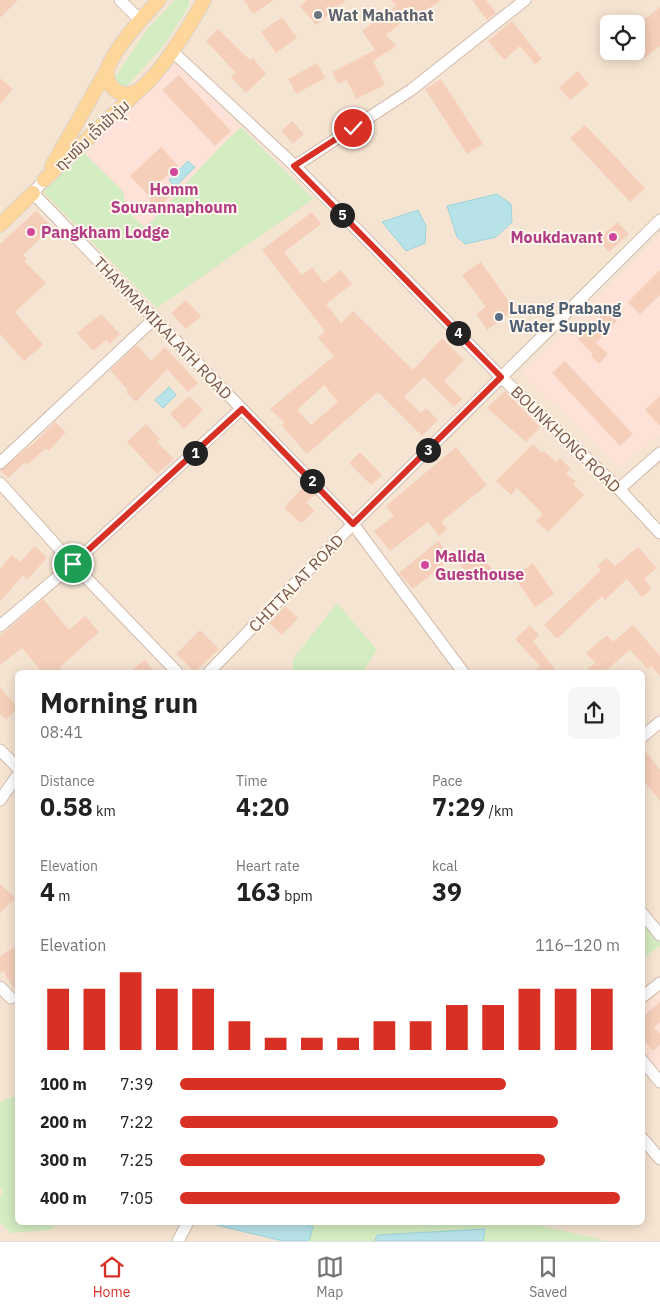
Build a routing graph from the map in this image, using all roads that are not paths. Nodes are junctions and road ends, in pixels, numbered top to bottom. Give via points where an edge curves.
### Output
1 (120, 0) edge
2 (159, 0) edge
3 (204, 0) edge
4 (526, 0) edge
5 (197, 6) edge
6 (140, 20) junction
7 (172, 52) junction
8 (108, 66) junction
9 (140, 90) junction
10 (294, 166) junction
11 (44, 180) junction
12 (33, 193) junction
13 (660, 220) edge
14 (0, 226) edge
15 (155, 318) junction
16 (501, 377) junction
17 (242, 409) junction
18 (660, 453) edge
19 (0, 463) edge
20 (0, 483) edge
21 (619, 489) junction
22 (353, 524) junction
23 (660, 533) edge
24 (73, 564) junction
25 (0, 626) edge
26 (175, 670) edge
27 (211, 670) edge
28 (462, 670) edge
29 (660, 722) edge
30 (645, 734) edge
31 (0, 750) edge
32 (15, 765) edge
33 (15, 779) edge
34 (0, 800) edge
35 (645, 917) edge
36 (660, 935) edge
37 (660, 983) edge
38 (0, 987) edge
39 (645, 996) edge
40 (11, 998) dead end
41 (645, 1064) edge
42 (660, 1082) edge
43 (645, 1142) edge
44 (660, 1159) edge
45 (186, 1225) edge
46 (178, 1241) edge

1 - 6 street
2 - 6 main road, ຖະໜົນ ເຈົ້າຟ້າງຸ່ມ
3 - 5 main road, ຖະໜົນ ເຈົ້າຟ້າງຸ່ມ
4 - 10 street via 411,90
5 - 7 main road, ຖະໜົນ ເຈົ້າຟ້າງຸ່ມ
6 - 8 main road, ຖະໜົນ ເຈົ້າຟ້າງຸ່ມ
7 - 9 main road, ຖະໜົນ ເຈົ້າຟ້າງຸ່ມ
7 - 10 street, BOUNKHONG ROAD
8 - 9 main road, ຖະໜົນ ເຈົ້າຟ້າງຸ່ມ via 108,80 116,91 128,94
8 - 11 main road, ຖະໜົນ ເຈົ້າຟ້າງຸ່ມ
9 - 11 main road, ຖະໜົນ ເຈົ້າຟ້າງຸ່ມ
10 - 16 street, BOUNKHONG ROAD
11 - 12 street, ຖະໜົນ ເຈົ້າຟ້າງຸ່ມ
12 - 14 main road
12 - 15 street, THAMMAMIKALATH ROAD
13 - 16 street, CHITTALAT ROAD
15 - 17 street, THAMMAMIKALATH ROAD
15 - 19 street
16 - 21 street, BOUNKHONG ROAD
16 - 22 street, CHITTALAT ROAD
17 - 22 street, THAMMAMIKALATH ROAD
17 - 24 street
18 - 21 street
20 - 24 street
21 - 23 street, BOUNKHONG ROAD
22 - 27 street, CHITTALAT ROAD
22 - 28 street, THAMMAMIKALATH ROAD
24 - 25 street
24 - 26 street
29 - 30 street
31 - 32 street
33 - 34 street
35 - 36 street
37 - 39 street
38 - 40 street
41 - 42 street
43 - 44 street
45 - 46 street

